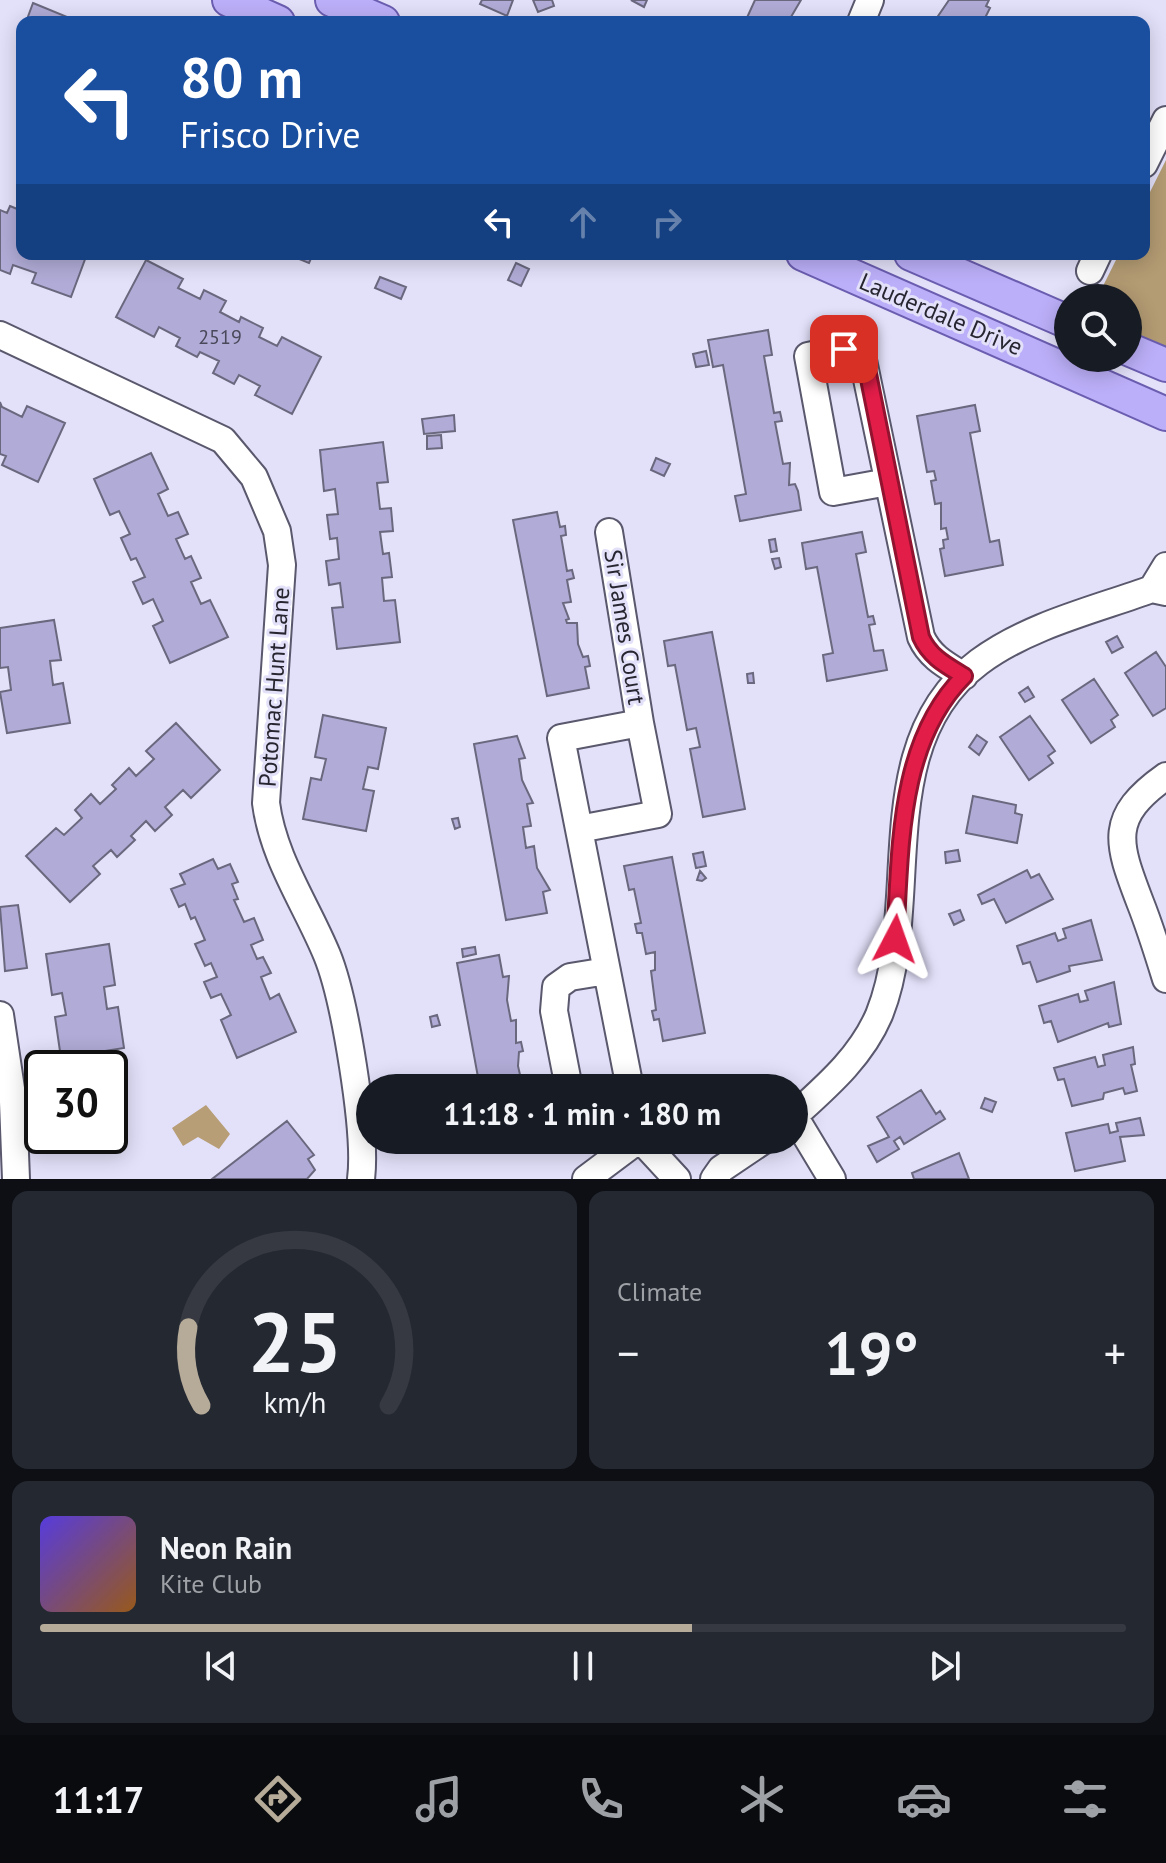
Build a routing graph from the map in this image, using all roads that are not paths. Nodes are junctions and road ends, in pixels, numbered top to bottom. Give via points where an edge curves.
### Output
1 (229, 0) edge
2 (332, 0) edge
3 (265, 16) edge
4 (379, 16) edge
5 (1166, 120) edge
6 (1150, 152) edge
7 (817, 260) edge
8 (925, 260) edge
9 (1054, 316) edge
10 (0, 335) edge
11 (1142, 355) edge
12 (1166, 365) edge
13 (1166, 414) edge
14 (888, 482) junction
15 (609, 532) dead end
16 (1166, 566) edge
17 (1159, 591) edge
18 (964, 676) junction
19 (640, 723) junction
20 (1166, 776) edge
21 (579, 829) junction
22 (607, 971) junction
23 (1166, 979) edge
24 (0, 1015) edge
25 (566, 1074) edge
26 (627, 1074) edge
27 (808, 1103) edge
28 (808, 1139) edge
29 (621, 1154) edge
30 (653, 1154) edge
31 (743, 1154) edge
32 (16, 1179) edge
33 (361, 1179) edge
34 (586, 1179) edge
35 (677, 1179) edge
36 (714, 1179) edge
37 (832, 1179) edge

1 - 3 main road
2 - 4 main road
5 - 6 street
7 - 13 main road, Lauderdale Drive
8 - 9 main road, Lauderdale Drive
10 - 33 street, Potomac Hunt Lane via 223,440 254,477 277,531 282,565 266,803 270,834 337,982 363,1151
11 - 12 main road
14 - 14 street via 863,360 844,349 808,356 833,492
14 - 18 street via 926,650
15 - 19 street, Sir James Court
16 - 17 street
17 - 18 street via 1007,644
18 - 27 street via 934,716 911,777 893,967 880,1012 844,1069
19 - 21 street, Sir James Court via 561,738
19 - 21 street, Sir James Court via 658,814
20 - 23 street via 1139,795 1121,832 1122,855
21 - 22 street, Sir James Court
22 - 25 street via 570,977 556,987 554,1011
22 - 26 street, Sir James Court
24 - 32 street via 13,1102
28 - 37 street
29 - 34 street
30 - 35 street
31 - 36 street

